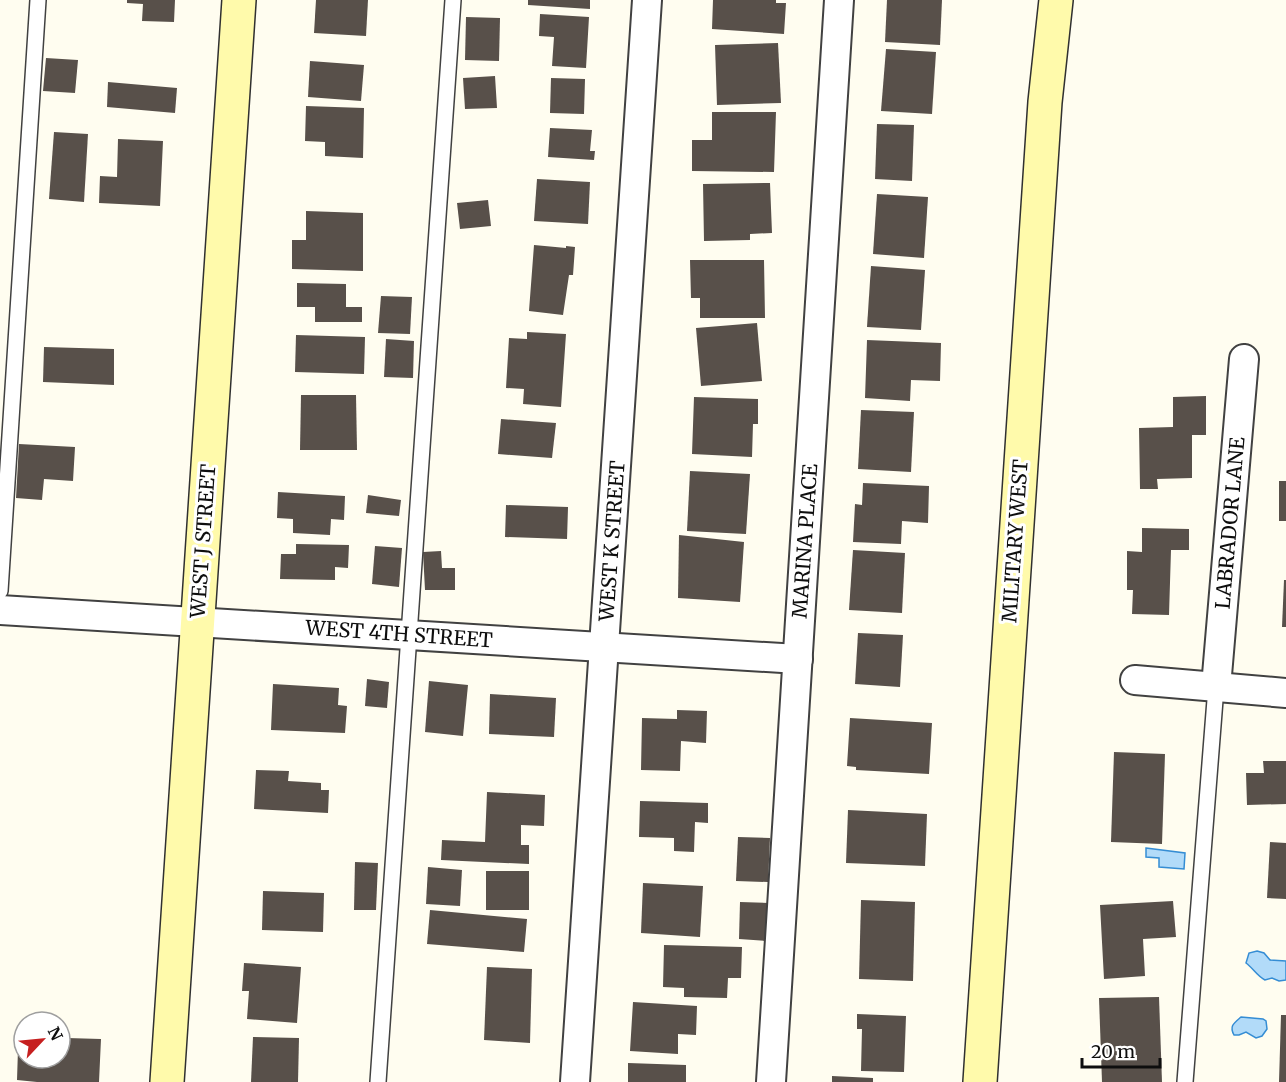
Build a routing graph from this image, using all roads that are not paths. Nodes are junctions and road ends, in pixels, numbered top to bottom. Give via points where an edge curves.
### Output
1 (38, 0) edge
2 (239, 0) edge
3 (453, 0) edge
4 (647, 0) edge
5 (839, 0) edge
6 (1056, 0) edge
7 (1244, 359) dead end
8 (0, 591) edge
9 (0, 610) edge
10 (197, 622) junction
11 (408, 635) junction
12 (605, 647) junction
13 (798, 659) junction
14 (1135, 680) dead end
15 (1216, 687) junction
16 (1286, 693) edge
17 (166, 1082) edge
18 (378, 1082) edge
19 (575, 1082) edge
20 (771, 1082) edge
21 (980, 1082) edge
22 (1185, 1082) edge

1 - 8 lane
2 - 10 street, WEST J STREET
3 - 11 lane
4 - 12 street, WEST K STREET
5 - 13 street, MARINA PLACE
6 - 21 street, MILITARY WEST via 1045,102
7 - 15 street, LABRADOR LANE
9 - 10 street, WEST 4TH STREET
10 - 11 street, WEST 4TH STREET
10 - 17 street, WEST J STREET
11 - 12 street, WEST 4TH STREET
11 - 18 lane
12 - 13 street, WEST 4TH STREET
12 - 19 street, WEST K STREET
13 - 20 street, MARINA PLACE
14 - 15 street
15 - 16 street
15 - 22 lane

